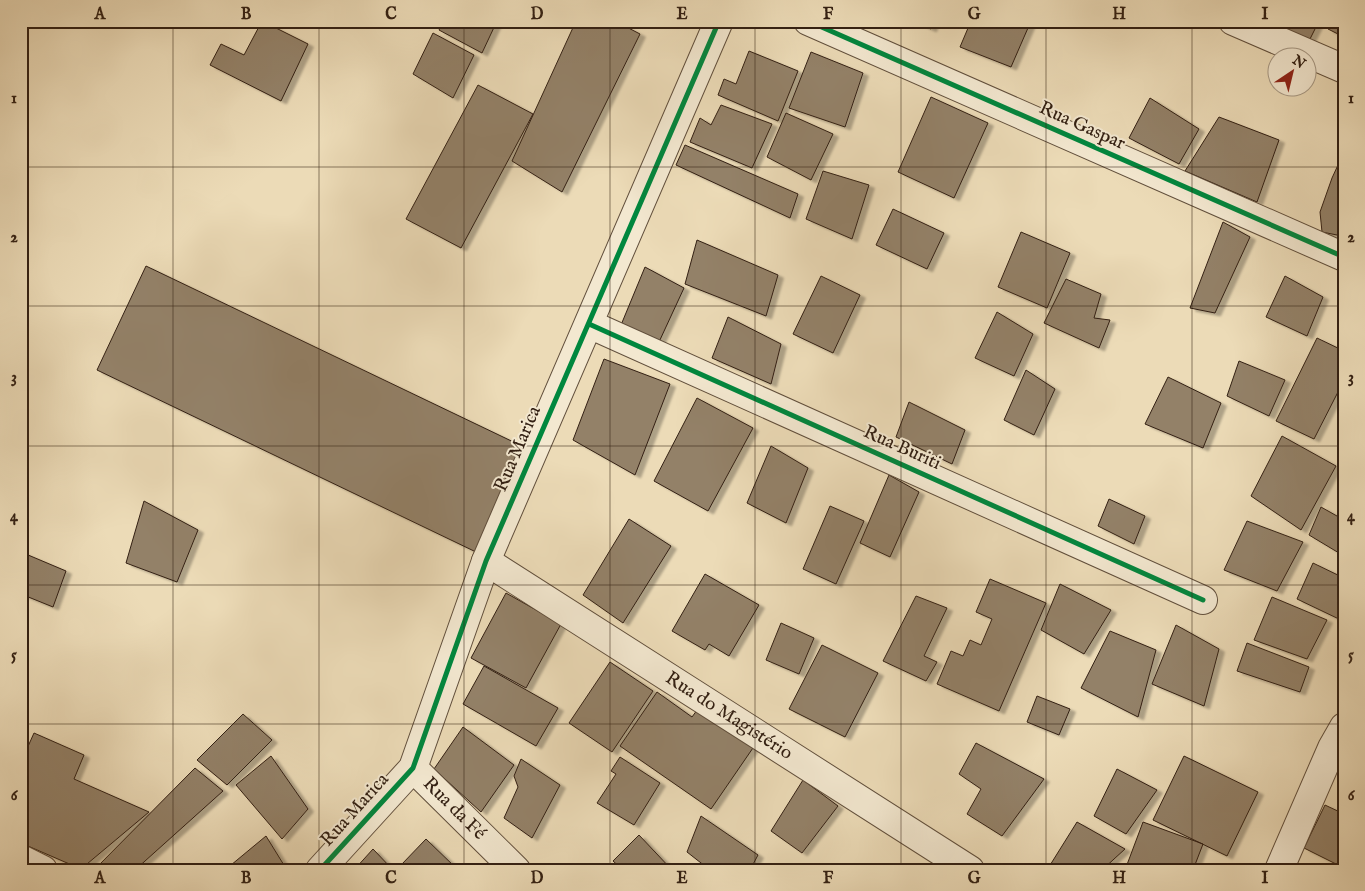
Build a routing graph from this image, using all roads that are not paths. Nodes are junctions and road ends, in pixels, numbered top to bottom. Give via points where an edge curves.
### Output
1 (719, 21) edge
2 (808, 21) edge
3 (1233, 21) edge
4 (1344, 69) edge
5 (1344, 257) edge
6 (588, 324) junction
7 (486, 561) junction
8 (1203, 600) dead end
9 (1344, 726) edge
10 (413, 768) junction
11 (21, 859) edge
12 (43, 870) edge
13 (320, 870) edge
14 (516, 870) edge
15 (970, 870) edge
16 (1279, 870) edge

1 - 6 street, Rua Marica
2 - 5 street, Rua Gaspar
3 - 4 street
6 - 7 street, Rua Marica
6 - 8 street, Rua Buriti
7 - 10 street, Rua Marica
7 - 15 street, Rua do Magistério
9 - 16 street
10 - 13 street, Rua Marica
10 - 14 street, Rua da Fé
11 - 12 street

